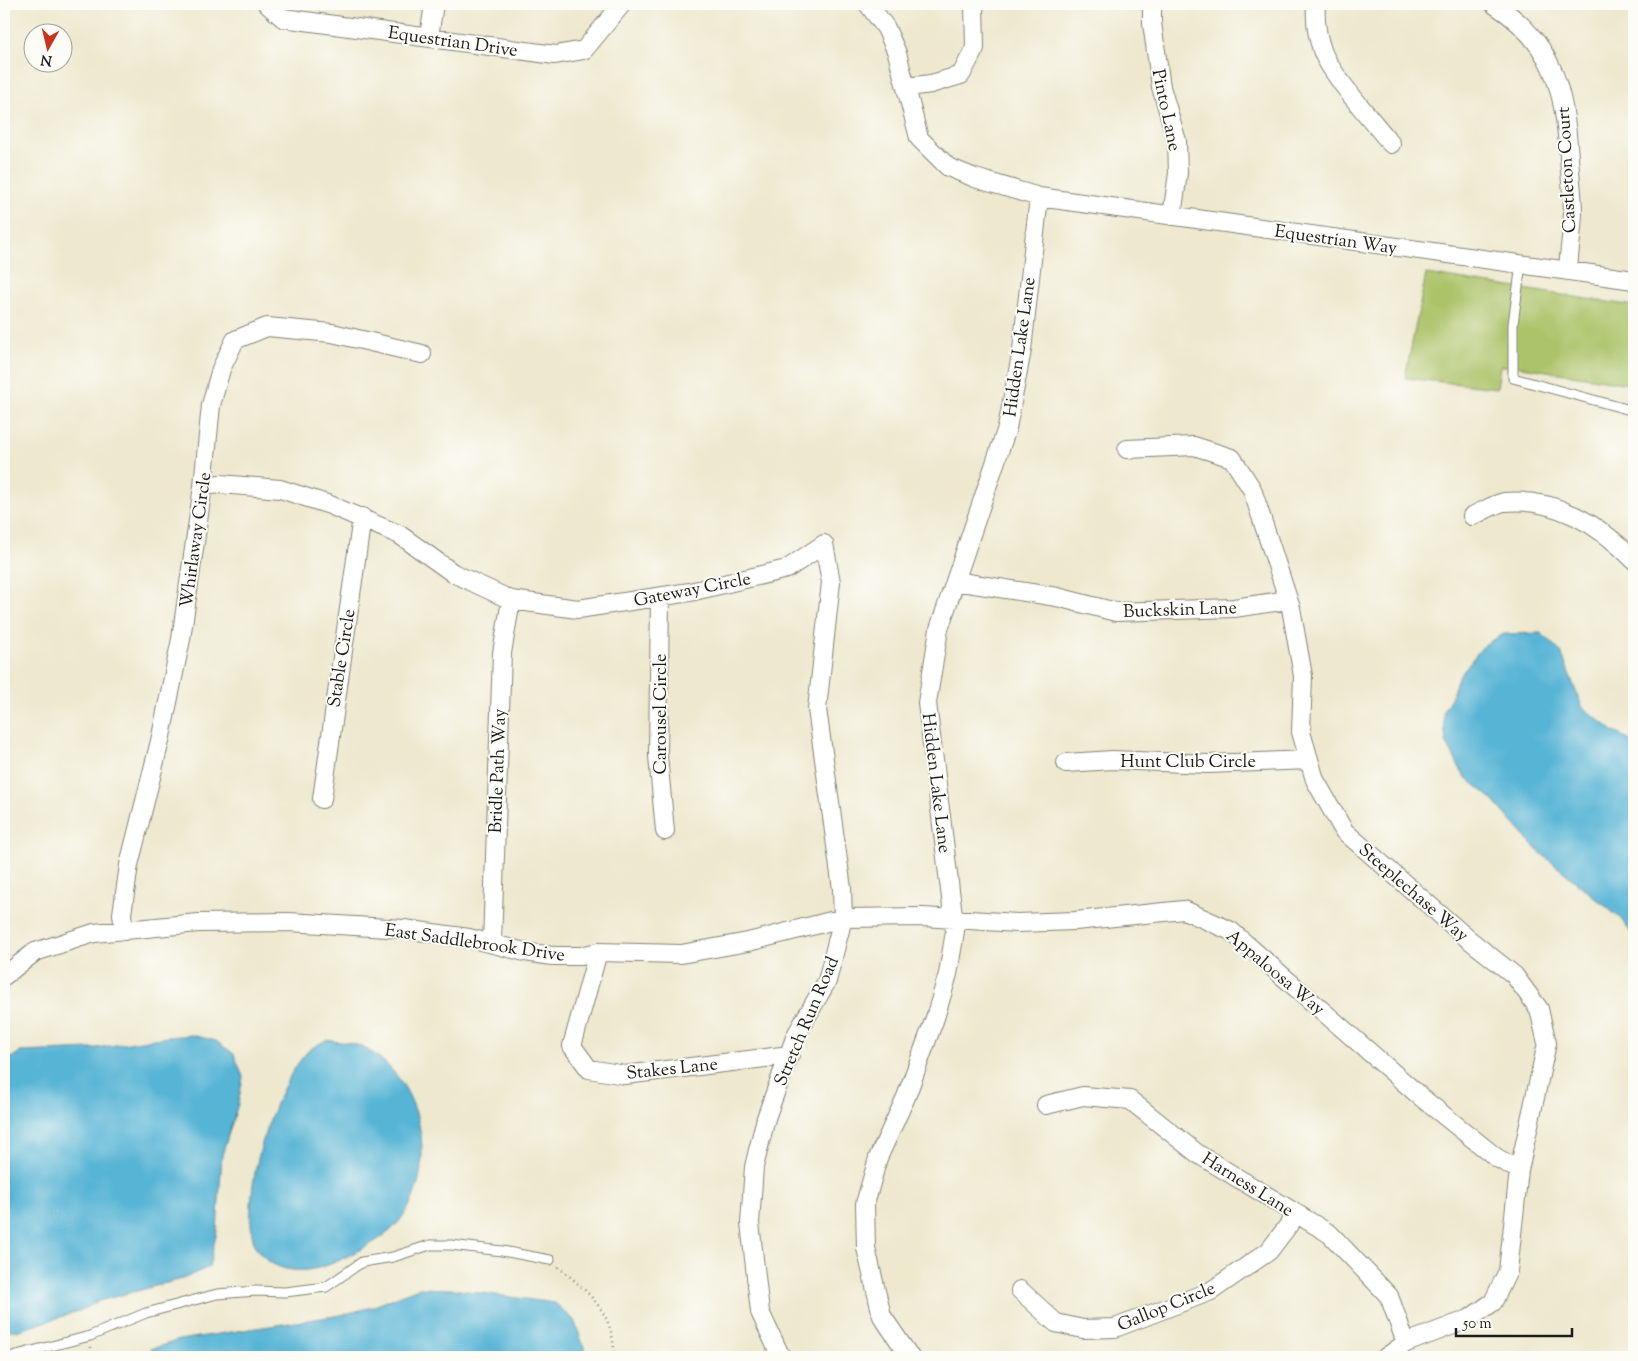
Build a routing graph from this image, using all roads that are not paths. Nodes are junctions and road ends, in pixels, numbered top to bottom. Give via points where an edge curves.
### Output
1 (267, 4) edge
2 (434, 4) edge
3 (622, 4) edge
4 (868, 4) edge
5 (974, 4) edge
6 (1152, 4) edge
7 (1316, 4) edge
8 (1494, 4) edge
9 (429, 37) junction
10 (907, 87) junction
11 (1391, 144) dead end
12 (1038, 197) junction
13 (1172, 216) junction
14 (1521, 264) junction
15 (1568, 271) junction
16 (1634, 280) edge
17 (422, 354) dead end
18 (1634, 411) edge
19 (1126, 449) dead end
20 (203, 486) junction
21 (1472, 516) dead end
22 (362, 517) junction
23 (1634, 560) edge
24 (955, 581) junction
25 (660, 597) junction
26 (511, 600) junction
27 (1288, 600) junction
28 (1309, 760) junction
29 (1066, 762) dead end
30 (322, 798) dead end
31 (664, 831) dead end
32 (843, 918) junction
33 (953, 918) junction
34 (124, 931) junction
35 (492, 943) junction
36 (598, 952) junction
37 (4, 976) edge
38 (790, 1055) junction
39 (1046, 1105) dead end
40 (1519, 1170) junction
41 (1297, 1214) junction
42 (550, 1260) road end
43 (1020, 1290) dead end
44 (1406, 1343) junction
45 (9, 1357) edge
46 (781, 1357) edge
47 (910, 1357) edge
48 (1386, 1357) edge

1 - 9 street, Equestrian Drive via 283,18
2 - 9 street
3 - 9 street, Equestrian Drive via 584,50 554,55
4 - 10 street via 886,28
5 - 10 street via 975,48 961,75
6 - 13 street, Pinto Lane via 1161,87 1178,141 1178,173
7 - 11 street via 1322,52
8 - 15 street, Castleton Court via 1528,31 1546,56 1565,107 1573,214
10 - 12 street via 919,138 948,167
12 - 13 street, Equestrian Way
12 - 24 street, Hidden Lake Lane via 1022,350 1007,428
13 - 14 street, Equestrian Way
14 - 15 street, Equestrian Way
14 - 18 lane via 1513,324 1512,378
15 - 16 street, Equestrian Way
17 - 20 street, Whirlaway Circle via 332,333 267,327 235,340 221,369 212,405
19 - 27 street, Steeplechase Way via 1194,446 1232,458 1252,489
20 - 22 street, Gateway Circle via 220,484 280,489
20 - 34 street, Whirlaway Circle via 181,639 129,865 122,914
21 - 23 street via 1502,502 1558,508 1615,540
22 - 26 street, Gateway Circle via 400,535 453,573
22 - 30 street, Stable Circle
24 - 27 street, Buckskin Lane via 1057,597 1116,612 1234,608
24 - 33 street, Hidden Lake Lane via 939,628 927,703
25 - 26 street, Gateway Circle via 578,609
25 - 31 street, Carousel Circle via 658,756
25 - 32 street, Gateway Circle via 787,569 824,544 831,582 818,709
26 - 35 street, Bridle Path Way via 502,653
27 - 28 street, Steeplechase Way via 1303,676 1302,732
28 - 29 street, Hunt Club Circle via 1208,764 1113,760
28 - 40 street, Steeplechase Way via 1315,780 1344,832 1466,938 1514,975 1539,1009 1546,1043
32 - 33 street, East Saddlebrook Drive
32 - 36 street, East Saddlebrook Drive via 748,942 681,954
32 - 38 street, Stretch Run Road via 827,981 796,1036
33 - 40 street, Appaloosa Way via 1016,924 1075,922 1184,910 1192,913 1230,931 1422,1098 1497,1158
33 - 47 street, Hidden Lake Lane via 955,931 948,974 935,1018 906,1097 878,1158 865,1204 866,1248 882,1316
34 - 35 street, East Saddlebrook Drive via 198,923 298,923 404,929
34 - 37 street, East Saddlebrook Drive via 94,933 35,952
35 - 36 street, East Saddlebrook Drive via 552,956 581,956
36 - 38 street, Stakes Lane via 572,1046 589,1069 625,1075
38 - 46 street, Stretch Run Road via 766,1118 754,1168 750,1223 760,1312
39 - 41 street, Harness Lane via 1083,1096 1130,1100 1198,1154
40 - 44 street, Steeplechase Way via 1508,1271 1494,1302 1469,1319
41 - 43 street, Gallop Circle via 1269,1251 1210,1291 1115,1328 1083,1329 1056,1323
41 - 44 street, Harness Lane via 1330,1234 1389,1296
42 - 45 lane via 502,1251 430,1245 393,1257 362,1262 326,1287 217,1294 146,1313 90,1336
44 - 48 street, Steeplechase Way

